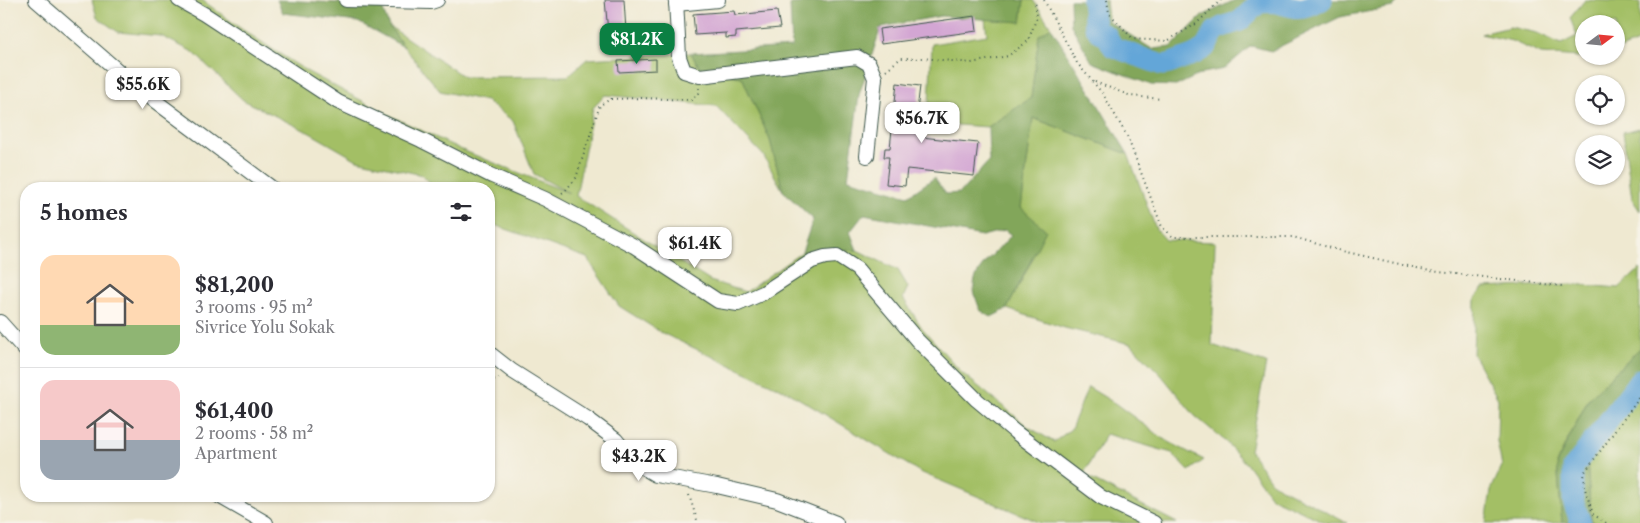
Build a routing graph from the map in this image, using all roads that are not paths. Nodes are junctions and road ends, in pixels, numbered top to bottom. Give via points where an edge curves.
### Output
1 (36, 0) edge
2 (179, 0) edge
3 (346, 0) edge
4 (437, 0) edge
5 (718, 0) edge
6 (676, 2) edge
7 (867, 156) dead end
8 (264, 182) edge
9 (0, 322) edge
10 (20, 344) edge
11 (495, 358) edge
12 (229, 502) edge
13 (266, 523) edge
14 (836, 523) edge
15 (1154, 523) edge

1 - 8 street via 140,89
2 - 15 street via 338,102 545,199 634,246 718,301 738,304 763,293 812,261 837,256 857,269 917,340 983,405 1102,498
3 - 4 street
5 - 6 street
6 - 7 street via 679,57 684,71 700,76 857,57 869,64 875,78
9 - 10 street
11 - 14 street via 616,440 634,462 656,475 777,500
12 - 13 street

